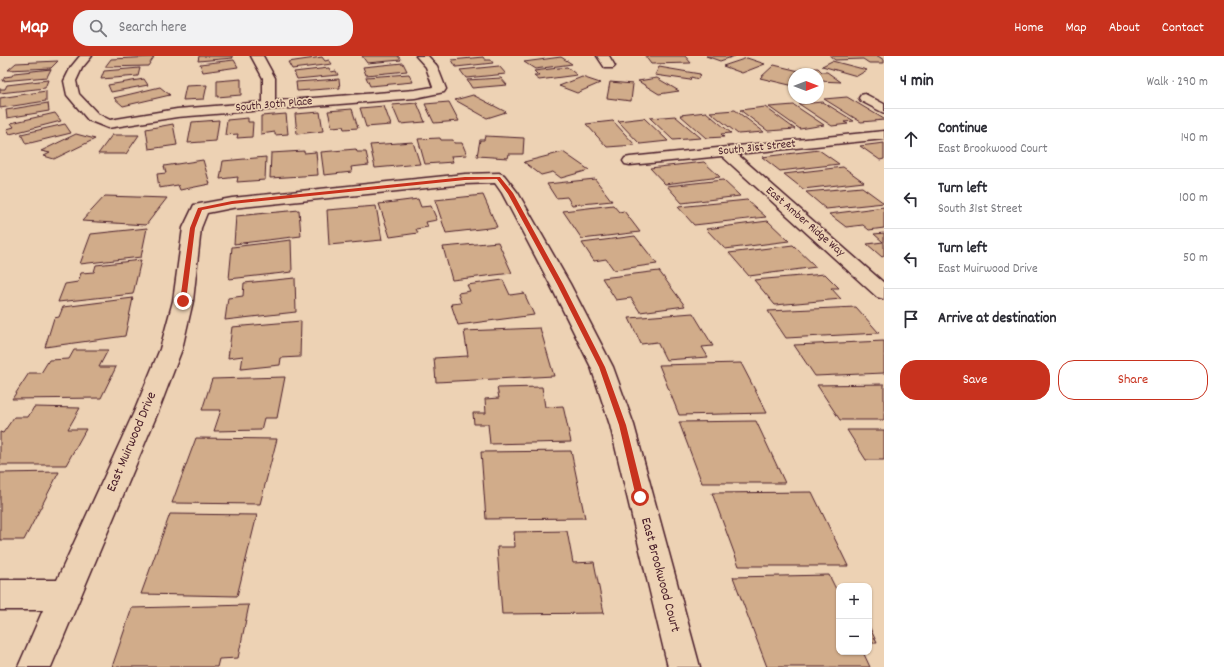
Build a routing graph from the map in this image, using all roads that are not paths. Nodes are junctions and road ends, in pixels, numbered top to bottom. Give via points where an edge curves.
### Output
1 (86, 56) edge
2 (258, 56) edge
3 (422, 56) edge
4 (603, 56) edge
5 (610, 66) dead end
6 (865, 98) dead end
7 (269, 105) junction
8 (884, 109) edge
9 (884, 135) edge
10 (725, 151) junction
11 (630, 161) dead end
12 (200, 209) joint
13 (884, 293) edge
14 (0, 595) edge
15 (65, 595) junction
16 (34, 667) edge
17 (684, 667) edge

1 - 7 street, South 30th Place via 70,81 73,95 92,117 108,124 177,113
2 - 7 street via 269,78
3 - 7 street, South 30th Place via 431,66 440,90
4 - 5 street
6 - 8 street
9 - 10 street, South 31st Street
10 - 11 street, South 31st Street
10 - 13 street, East Amber Ridge Way
12 - 15 street, East Muirwood Drive via 192,228 183,301 171,349
12 - 17 street, East Brookwood Court via 232,203 465,178 499,178 510,193 560,284 602,367 622,425
14 - 15 street
15 - 16 street, East Muirwood Drive

